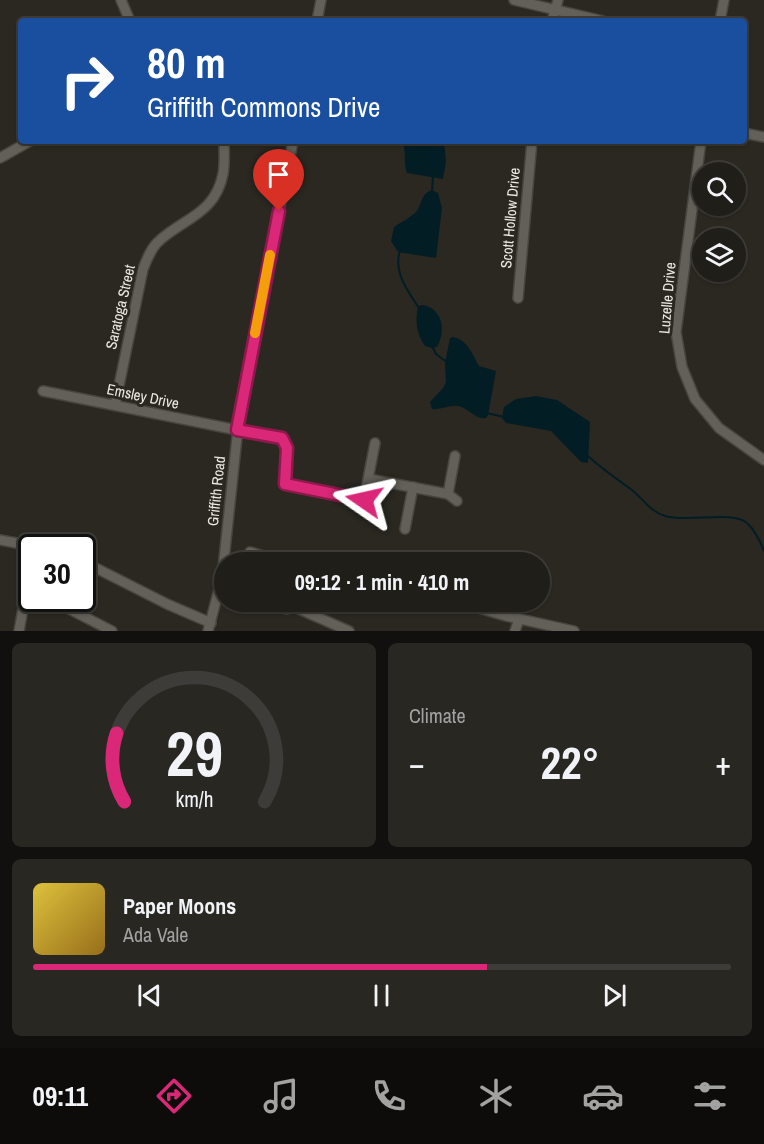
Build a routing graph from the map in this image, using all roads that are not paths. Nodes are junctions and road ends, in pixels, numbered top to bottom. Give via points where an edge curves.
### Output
1 (121, 0) edge
2 (321, 0) edge
3 (514, 0) edge
4 (724, 0) edge
5 (556, 5) edge
6 (129, 18) edge
7 (318, 18) edge
8 (594, 18) edge
9 (721, 18) edge
10 (747, 134) edge
11 (764, 137) edge
12 (25, 144) edge
13 (224, 144) edge
14 (292, 144) edge
15 (532, 144) edge
16 (701, 144) edge
17 (0, 158) edge
18 (518, 298) dead end
19 (43, 391) dead end
20 (115, 405) junction
21 (237, 430) junction
22 (375, 443) dead end
23 (455, 456) dead end
24 (764, 460) edge
25 (369, 479) junction
26 (413, 487) junction
27 (448, 494) junction
28 (457, 501) dead end
29 (405, 529) dead end
30 (0, 540) edge
31 (18, 544) edge
32 (226, 552) edge
33 (96, 568) edge
34 (214, 611) edge
35 (24, 612) edge
36 (75, 612) edge
37 (306, 612) edge
38 (494, 612) edge
39 (519, 619) junction
40 (20, 627) edge
41 (209, 627) edge
42 (29, 631) edge
43 (112, 631) edge
44 (349, 631) edge
45 (514, 631) edge
46 (574, 631) edge

1 - 6 street
2 - 7 street
3 - 5 street
4 - 9 street
5 - 8 street
10 - 11 street
12 - 17 street
13 - 20 street, Saratoga Street via 223,174 212,198 200,214 159,241 149,254
14 - 21 street, Griffith Road
15 - 18 street, Scott Hollow Drive
16 - 24 street, Luzelle Drive via 676,332 682,367 694,399 719,428
19 - 20 street, Emsley Drive
20 - 21 street, Emsley Drive
21 - 25 street, Emsley Drive via 282,438 287,448 285,484 364,500
21 - 32 street, Griffith Road
22 - 25 street
23 - 27 street
25 - 26 street
26 - 27 street
26 - 29 street
27 - 28 street
30 - 31 street
33 - 41 street
34 - 41 street, Griffith Road
35 - 40 street
36 - 43 street
37 - 44 street
38 - 39 street
39 - 45 street
39 - 46 street
40 - 42 street

